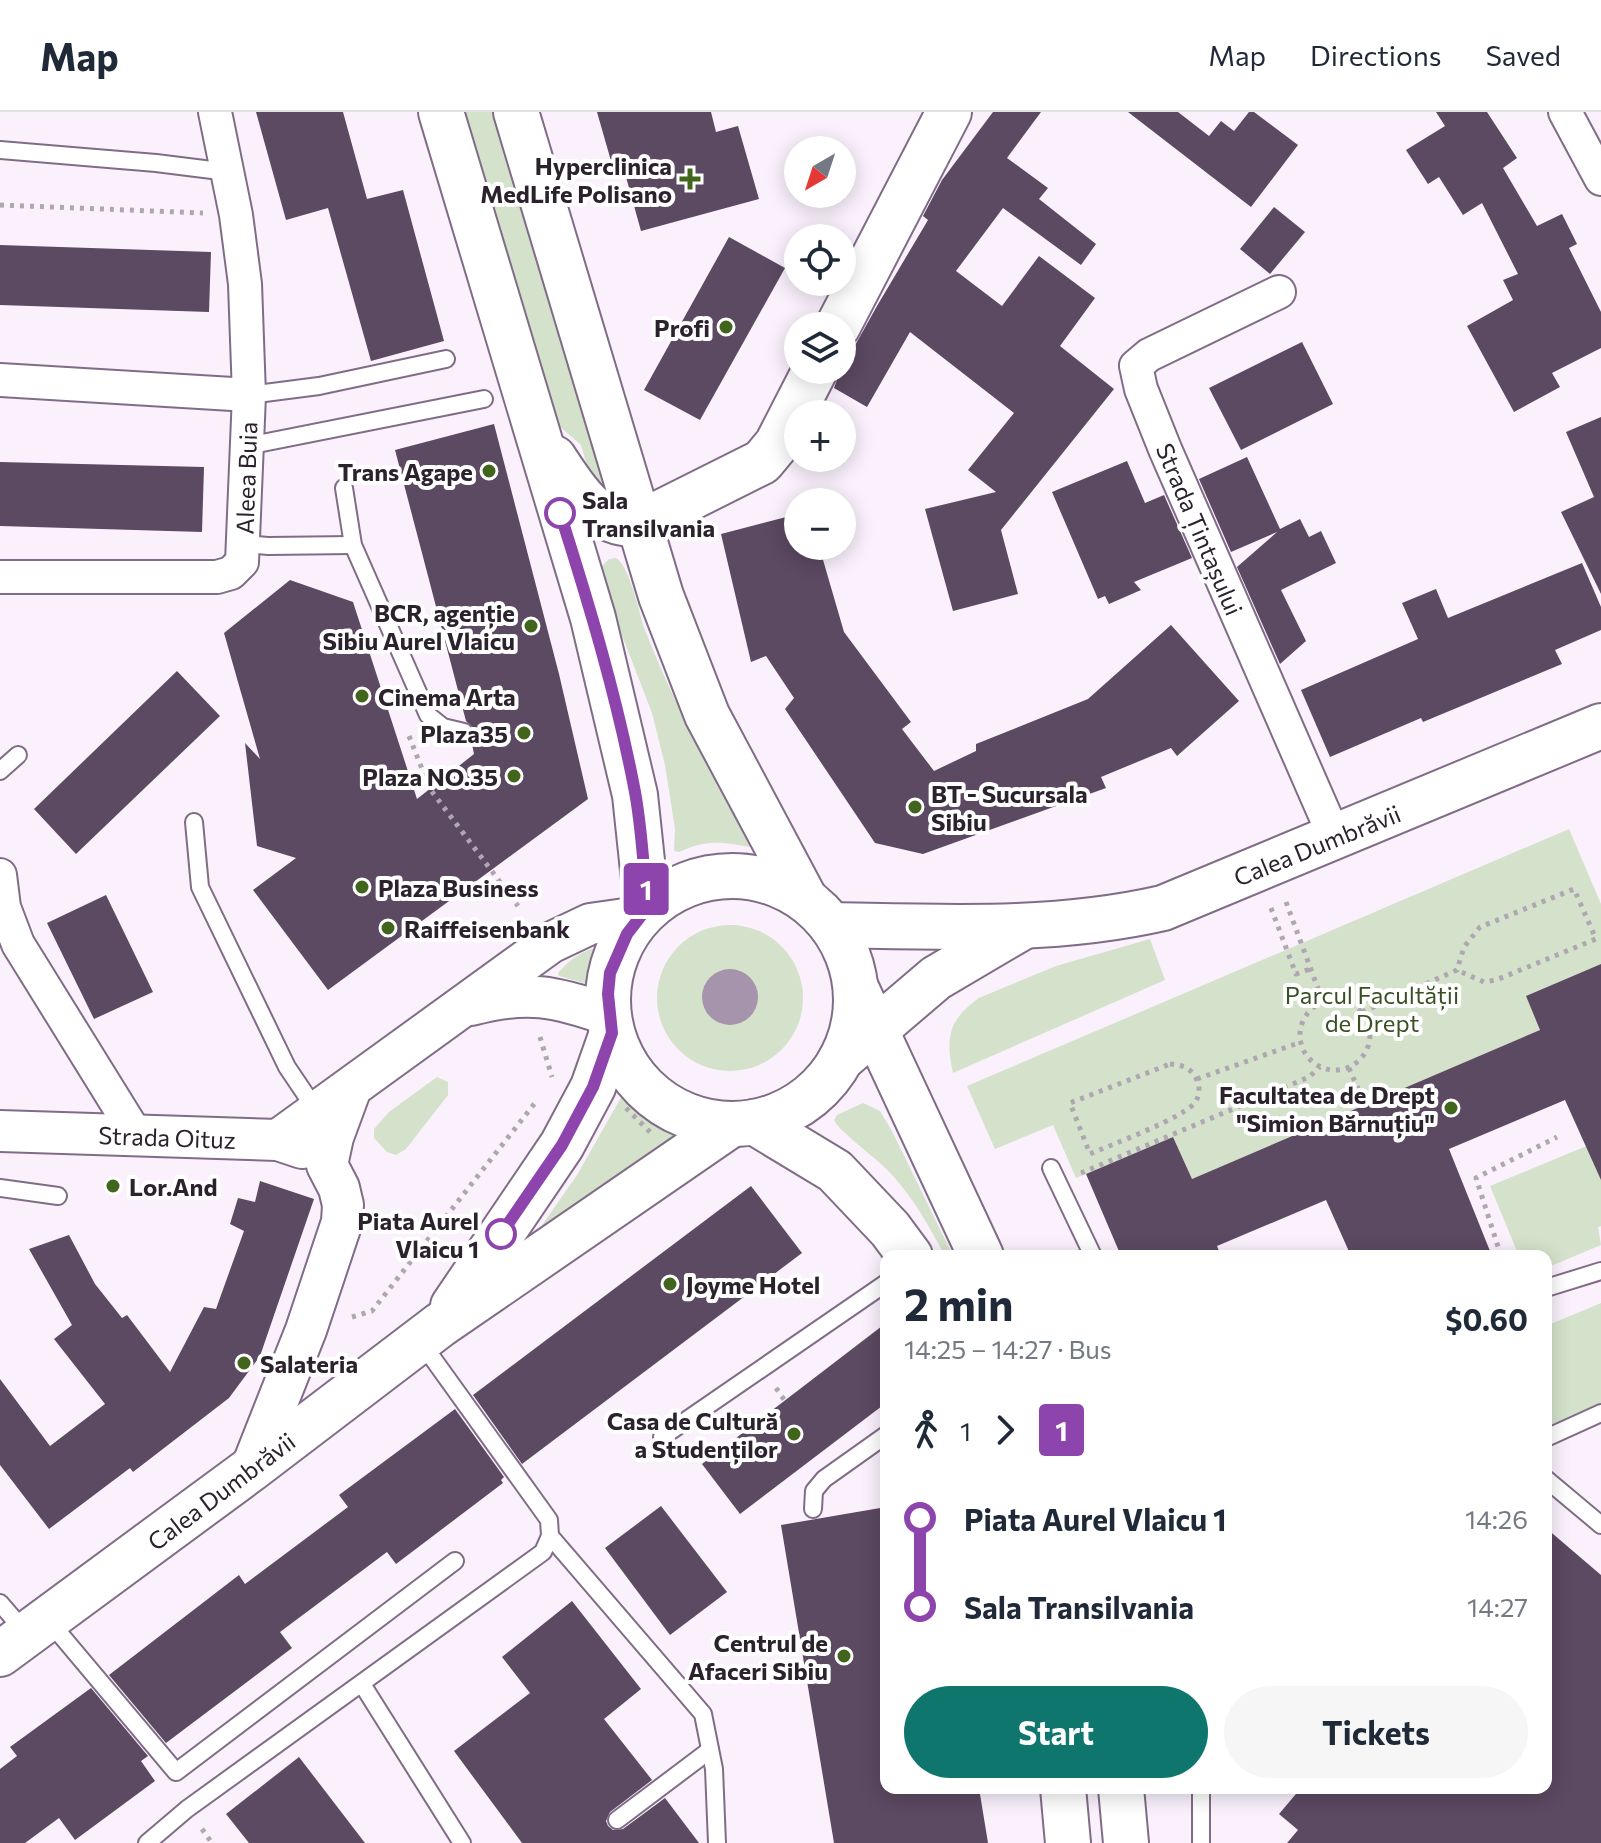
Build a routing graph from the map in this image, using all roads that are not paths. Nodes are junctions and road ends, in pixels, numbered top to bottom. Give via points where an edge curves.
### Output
1 (215, 112) edge
2 (441, 112) edge
3 (516, 112) edge
4 (949, 112) edge
5 (1581, 123) edge
6 (0, 150) edge
7 (228, 172) junction
8 (1601, 179) edge
9 (1279, 292) dead end
10 (845, 312) edge
11 (446, 359) dead end
12 (0, 380) edge
13 (808, 384) edge
14 (249, 395) junction
15 (484, 399) dead end
16 (536, 430) junction
17 (247, 446) junction
18 (344, 488) dead end
19 (638, 524) junction
20 (244, 544) junction
21 (353, 545) junction
22 (0, 577) edge
23 (1601, 726) edge
24 (464, 732) dead end
25 (18, 755) dead end
26 (0, 771) edge
27 (194, 822) dead end
28 (1335, 838) junction
29 (0, 875) edge
30 (818, 912) junction
31 (643, 913) junction
32 (1023, 927) junction
33 (856, 988) junction
34 (460, 1009) junction
35 (610, 1024) junction
36 (875, 1031) junction
37 (841, 1059) junction
38 (351, 1088) junction
39 (317, 1112) junction
40 (743, 1123) junction
41 (0, 1131) edge
42 (137, 1136) junction
43 (278, 1140) junction
44 (327, 1165) junction
45 (1055, 1175) road end
46 (0, 1188) edge
47 (58, 1196) dead end
48 (906, 1250) edge
49 (978, 1250) edge
50 (1090, 1250) edge
51 (1601, 1271) edge
52 (1552, 1286) edge
53 (880, 1287) edge
54 (430, 1333) junction
55 (1601, 1413) edge
56 (1552, 1435) edge
57 (662, 1437) dead end
58 (880, 1439) edge
59 (251, 1469) junction
60 (1552, 1484) edge
61 (813, 1509) dead end
62 (1601, 1525) edge
63 (550, 1536) junction
64 (455, 1561) dead end
65 (19, 1628) edge
66 (362, 1684) junction
67 (710, 1750) junction
68 (1064, 1794) edge
69 (1122, 1794) edge
70 (1201, 1794) edge
71 (617, 1820) dead end
72 (147, 1843) edge
73 (462, 1843) edge
74 (717, 1843) edge
75 (1068, 1843) edge
76 (1126, 1843) edge
77 (1201, 1843) edge

1 - 7 street
2 - 16 main road
3 - 19 main road
4 - 10 main road
5 - 8 street
6 - 7 lane
7 - 14 street via 245,284
9 - 28 street, Strada Țintașului via 1136,366 1165,449
11 - 14 lane
12 - 14 street, Aleea Buia
13 - 19 main road via 762,462
14 - 17 street, Aleea Buia
15 - 17 lane
16 - 19 main road via 586,502 612,522
16 - 31 main road via 593,618 627,757 637,808
17 - 20 street, Aleea Buia
18 - 21 lane
19 - 30 main road via 707,715
20 - 21 lane
20 - 22 street, Aleea Buia via 242,562 217,577
21 - 24 lane via 428,715 443,727
23 - 28 main road, Calea Dumbrăvii
25 - 26 lane
27 - 39 lane via 200,887 287,1067
28 - 32 main road, Calea Dumbrăvii via 1163,908 1112,919
29 - 42 street via 4,907 18,944
30 - 31 main road via 784,887 737,875 677,888
30 - 32 main road, Calea Dumbrăvii
30 - 33 main road via 847,955
31 - 34 street via 574,930
31 - 35 main road via 610,973
32 - 36 main road, Calea Dumbrăvii via 936,978
33 - 36 main road
33 - 37 main road via 856,1013
34 - 35 street via 505,996 532,995 573,1002
34 - 38 street
35 - 40 main road via 633,1074 667,1105 698,1118
35 - 54 main road, Calea Dumbrăvii via 593,1087 562,1145
36 - 37 main road, Calea Dumbrăvii
36 - 49 main road
37 - 40 main road via 805,1100 775,1116
38 - 39 street
38 - 44 street
39 - 43 street
40 - 48 main road via 835,1171
40 - 54 main road, Calea Dumbrăvii
41 - 42 street, Strada Oituz
42 - 43 street, Strada Oituz
43 - 44 street, Strada Oituz via 299,1146
44 - 59 street via 339,1188 342,1222
45 - 50 lane
46 - 47 lane
51 - 52 lane
53 - 57 lane
54 - 59 main road, Calea Dumbrăvii
54 - 63 lane via 549,1520
55 - 56 lane
58 - 61 lane via 824,1479 814,1491
59 - 65 main road, Calea Dumbrăvii
60 - 62 lane
63 - 66 lane via 543,1552
63 - 67 lane via 703,1714
64 - 65 lane via 176,1772
66 - 72 lane
66 - 73 lane
67 - 71 lane
67 - 74 lane
68 - 75 main road
69 - 76 main road
70 - 77 lane

